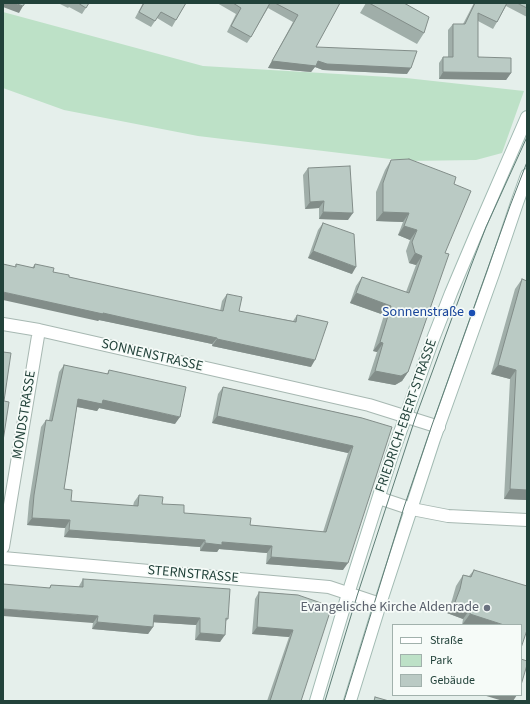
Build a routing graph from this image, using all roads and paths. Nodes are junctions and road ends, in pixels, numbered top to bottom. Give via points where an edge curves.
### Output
1 (527, 117) edge
2 (527, 175) edge
3 (3, 324) edge
4 (38, 330) junction
5 (406, 416) junction
6 (439, 427) junction
7 (378, 498) junction
8 (412, 509) junction
9 (527, 520) edge
10 (3, 547) edge
11 (3, 558) edge
12 (348, 594) junction
13 (380, 604) junction
14 (316, 701) edge
15 (350, 701) edge

1 - 5 street, FRIEDRICH-EBERT-STRASSE via 451,293
2 - 6 street
3 - 4 street, SONNENSTRASSE
4 - 5 street, SONNENSTRASSE via 369,405
4 - 10 street, MONDSTRASSE
5 - 6 street, SONNENSTRASSE
5 - 7 street, FRIEDRICH-EBERT-STRASSE
6 - 8 street
7 - 8 street
7 - 12 street, FRIEDRICH-EBERT-STRASSE
8 - 9 street via 448,516
8 - 13 street
11 - 12 street, STERNSTRASSE via 330,588
12 - 13 street, STERNSTRASSE
12 - 14 street, FRIEDRICH-EBERT-STRASSE
13 - 15 street

